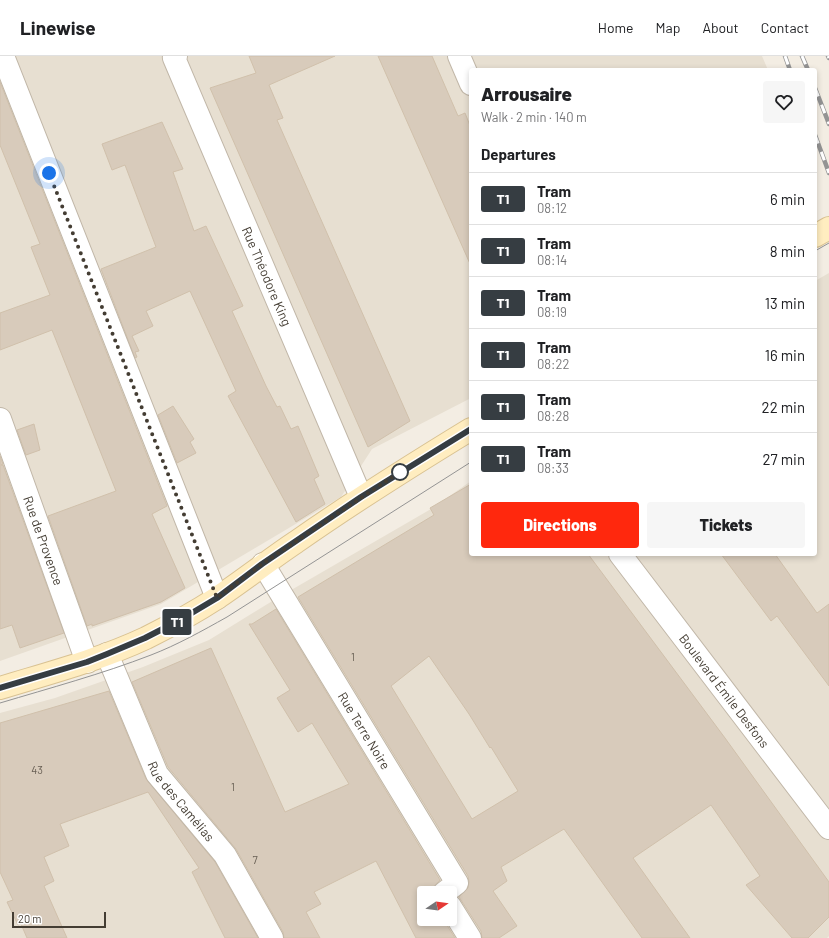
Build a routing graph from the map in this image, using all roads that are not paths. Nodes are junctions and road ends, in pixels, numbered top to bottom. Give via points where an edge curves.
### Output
1 (3, 56) edge
2 (176, 56) edge
3 (459, 56) edge
4 (469, 79) edge
5 (829, 228) edge
6 (817, 235) edge
7 (0, 419) edge
8 (469, 430) edge
9 (361, 497) junction
10 (622, 556) edge
11 (262, 564) junction
12 (217, 598) junction
13 (107, 654) junction
14 (87, 662) junction
15 (0, 688) edge
16 (829, 828) edge
17 (453, 886) edge
18 (457, 917) edge
19 (272, 938) edge
20 (470, 938) edge

1 - 12 street
2 - 9 street, Rue Théodore King via 174,58
3 - 4 street
5 - 6 street
7 - 14 street, Rue de Provence
8 - 9 street
9 - 11 street
10 - 16 street, Boulevard Émile Desfons
11 - 12 street
11 - 17 street, Rue Terre Noire via 457,883
12 - 13 street via 145,638
13 - 14 street
13 - 19 street, Rue des Camélias via 157,774 225,855
14 - 15 street
18 - 20 street

